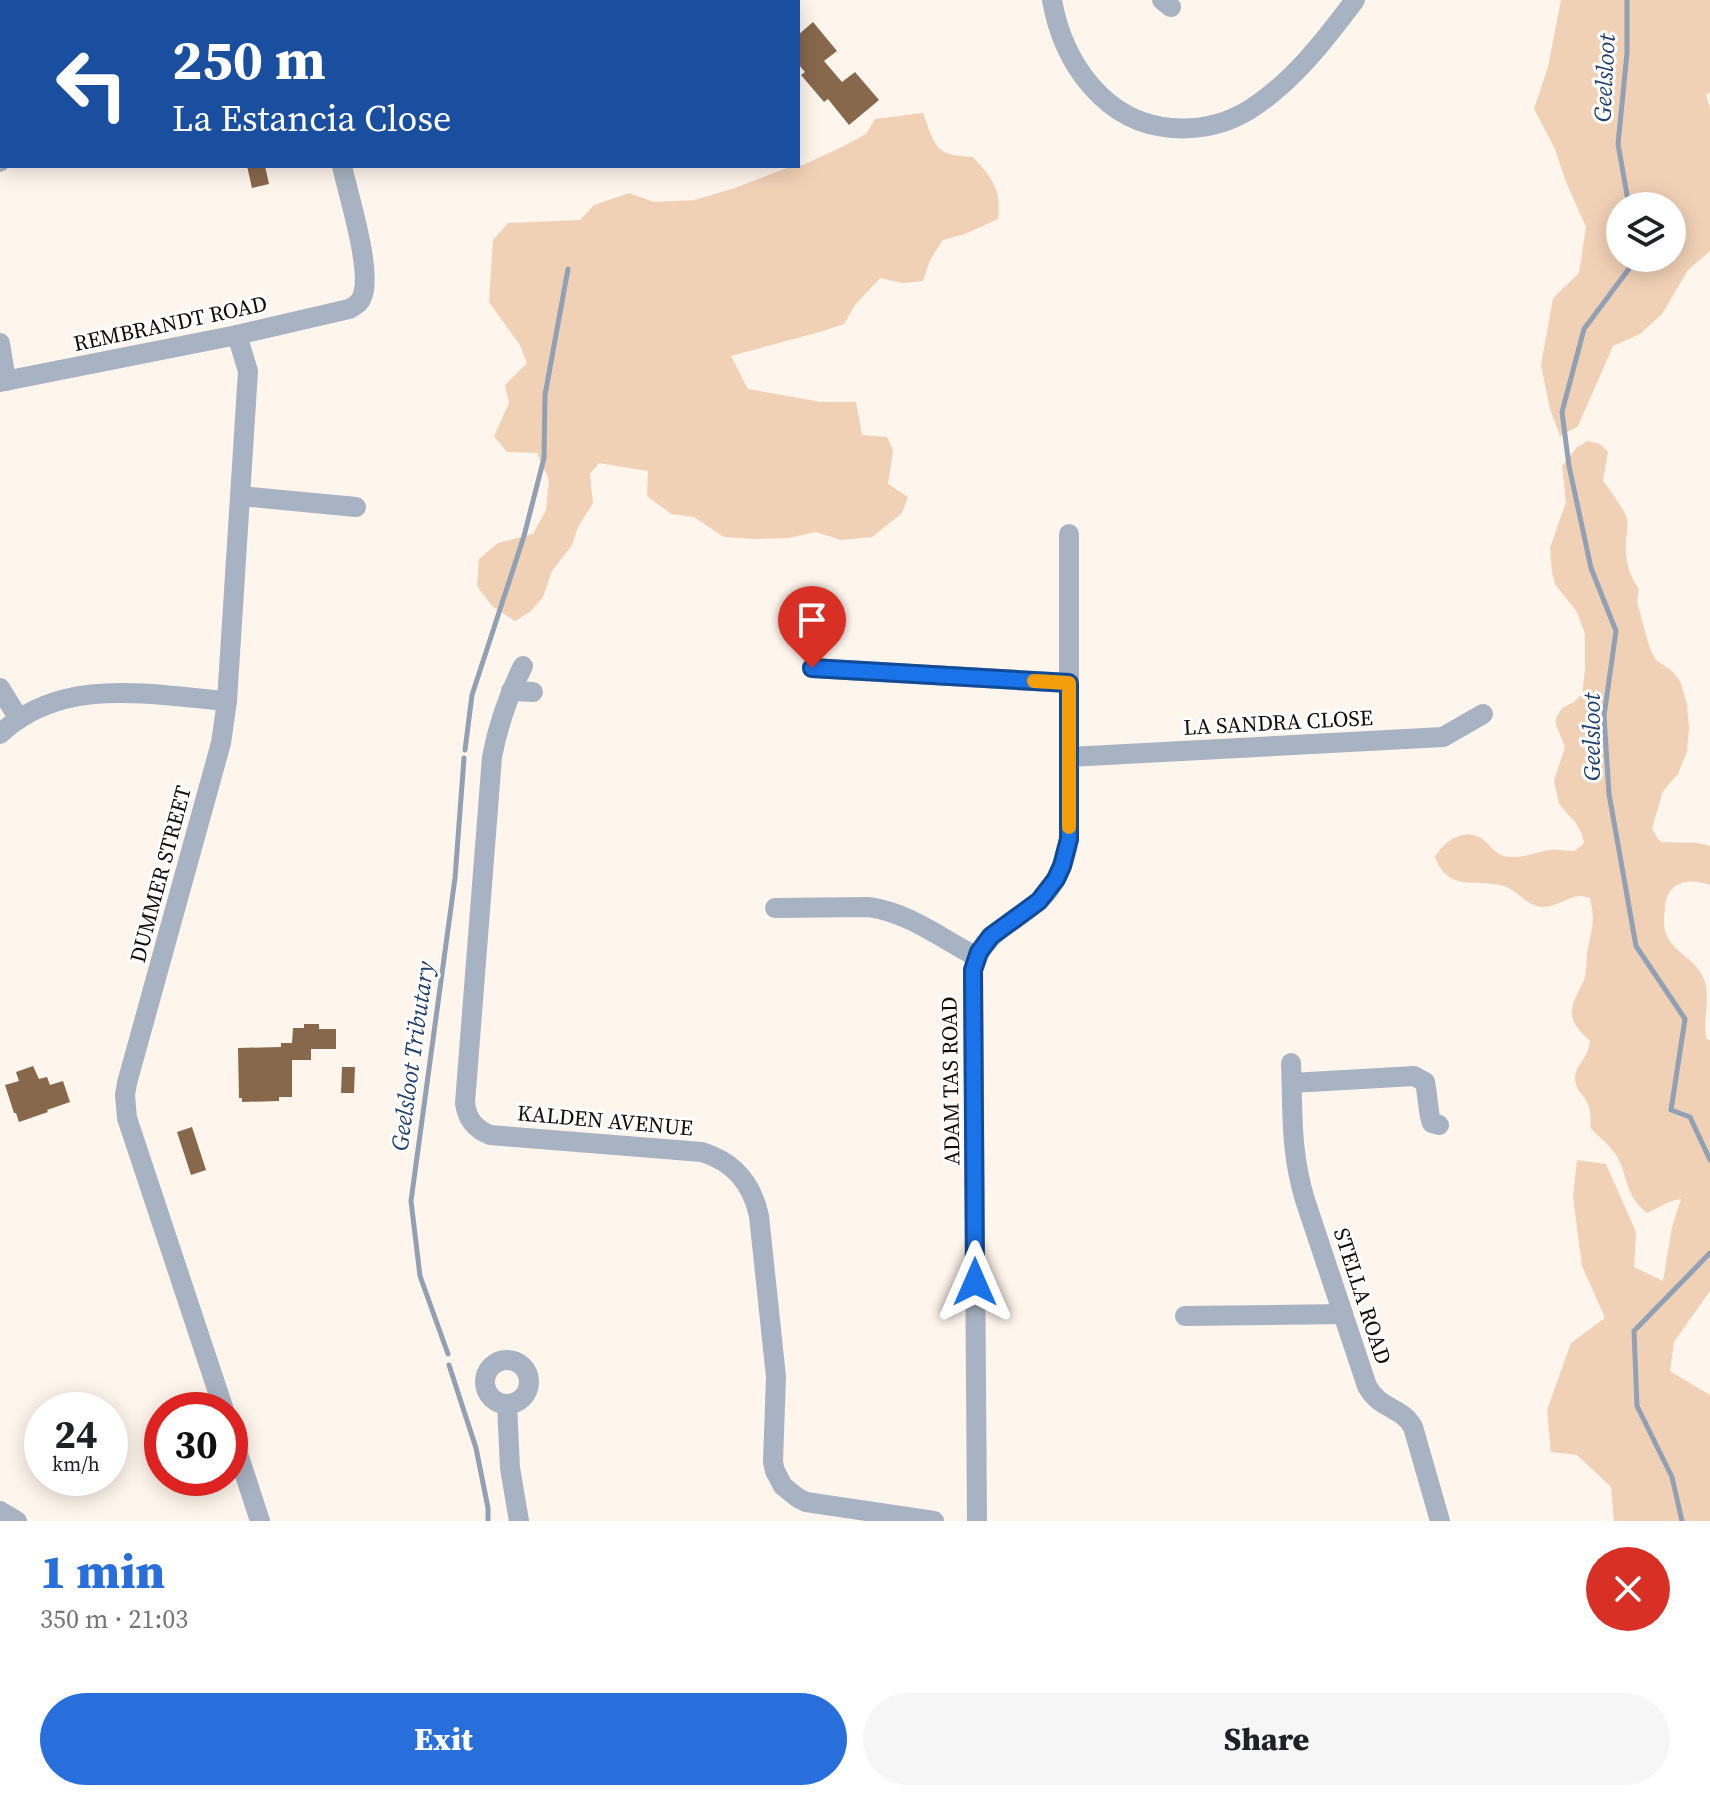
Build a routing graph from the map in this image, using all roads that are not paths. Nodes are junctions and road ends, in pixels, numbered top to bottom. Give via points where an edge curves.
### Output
1 (1052, 0) edge
2 (1355, 0) edge
3 (342, 168) edge
4 (237, 335) junction
5 (0, 343) edge
6 (3, 381) edge
7 (240, 496) junction
8 (356, 507) dead end
9 (1069, 534) dead end
10 (523, 666) dead end
11 (812, 668) dead end
12 (1069, 683) junction
13 (0, 688) edge
14 (511, 691) junction
15 (533, 692) dead end
16 (227, 701) junction
17 (1483, 714) dead end
18 (19, 719) junction
19 (0, 734) edge
20 (1069, 757) junction
21 (775, 908) dead end
22 (977, 957) junction
23 (1439, 1125) dead end
24 (1343, 1314) junction
25 (1185, 1316) dead end
26 (218, 1392) edge
27 (507, 1404) dead end
28 (248, 1484) edge
29 (0, 1511) edge
30 (17, 1521) edge
31 (260, 1521) edge
32 (519, 1521) edge
33 (934, 1521) edge
34 (977, 1521) edge
35 (1440, 1521) edge

1 - 2 street via 1067,50 1095,92 1135,121 1182,129 1232,119 1269,95
3 - 4 street, REMBRANDT ROAD via 365,277 361,300 349,309
4 - 6 street, REMBRANDT ROAD
4 - 7 street, DUMMER STREET via 248,371
5 - 6 street
7 - 8 street
7 - 16 street, DUMMER STREET
9 - 12 street
10 - 14 street, KALDEN AVENUE
11 - 12 street
12 - 20 street
13 - 18 street
14 - 15 street
14 - 33 street, KALDEN AVENUE via 492,757 465,1103 469,1118 490,1135 702,1152 734,1168 748,1185 759,1216 776,1377 773,1462 778,1479 806,1502
16 - 18 street via 92,693 60,699
16 - 26 street, DUMMER STREET via 221,743 125,1095 127,1118
17 - 20 street, LA SANDRA CLOSE via 1443,737
18 - 19 street
20 - 22 street via 1069,839 1062,866 1039,901 991,936
21 - 22 street via 880,908
22 - 34 street, ADAM TAS ROAD
23 - 24 street, STELLA ROAD via 1430,1118 1425,1082 1414,1076 1292,1073 1299,1178
24 - 25 street
24 - 35 street, STELLA ROAD via 1371,1394 1413,1427
27 - 32 street
28 - 31 street
29 - 30 street

